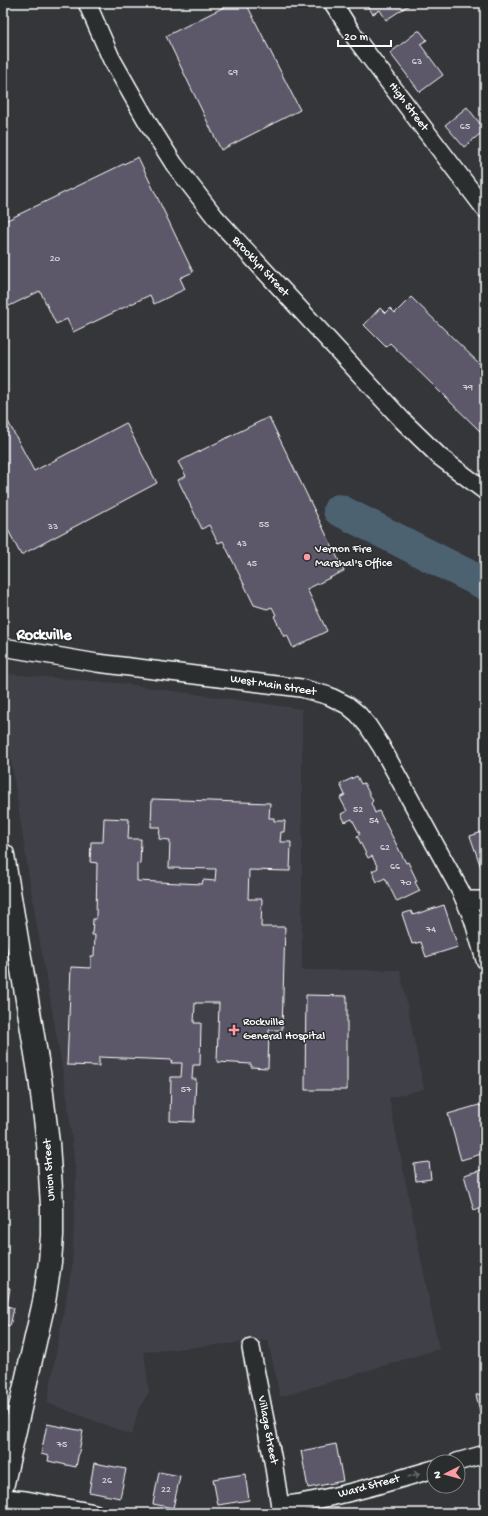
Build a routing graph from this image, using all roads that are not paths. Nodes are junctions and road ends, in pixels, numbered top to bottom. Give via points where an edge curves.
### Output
1 (87, 3) edge
2 (333, 3) edge
3 (485, 209) edge
4 (485, 491) edge
5 (3, 647) edge
6 (3, 855) edge
7 (465, 900) junction
8 (485, 900) edge
9 (485, 960) edge
10 (251, 1348) dead end
11 (485, 1454) edge
12 (466, 1459) edge
13 (426, 1471) edge
14 (3, 1483) edge
15 (3, 1498) edge
16 (281, 1510) edge
17 (95, 1513) edge

1 - 4 street, Brooklyn Street via 111,58 148,123 178,170 214,217 403,421 440,457
2 - 3 street, High Street via 356,39
5 - 7 street, West Main Street via 97,663 301,688 343,703 361,717 380,746
6 - 14 main road, Union Street via 40,1078 52,1206 50,1262 44,1302
7 - 8 street
7 - 9 street, West Main Street
10 - 16 street, Village Street
11 - 12 street
16 -> 13 street, Ward Street
15 - 17 street

